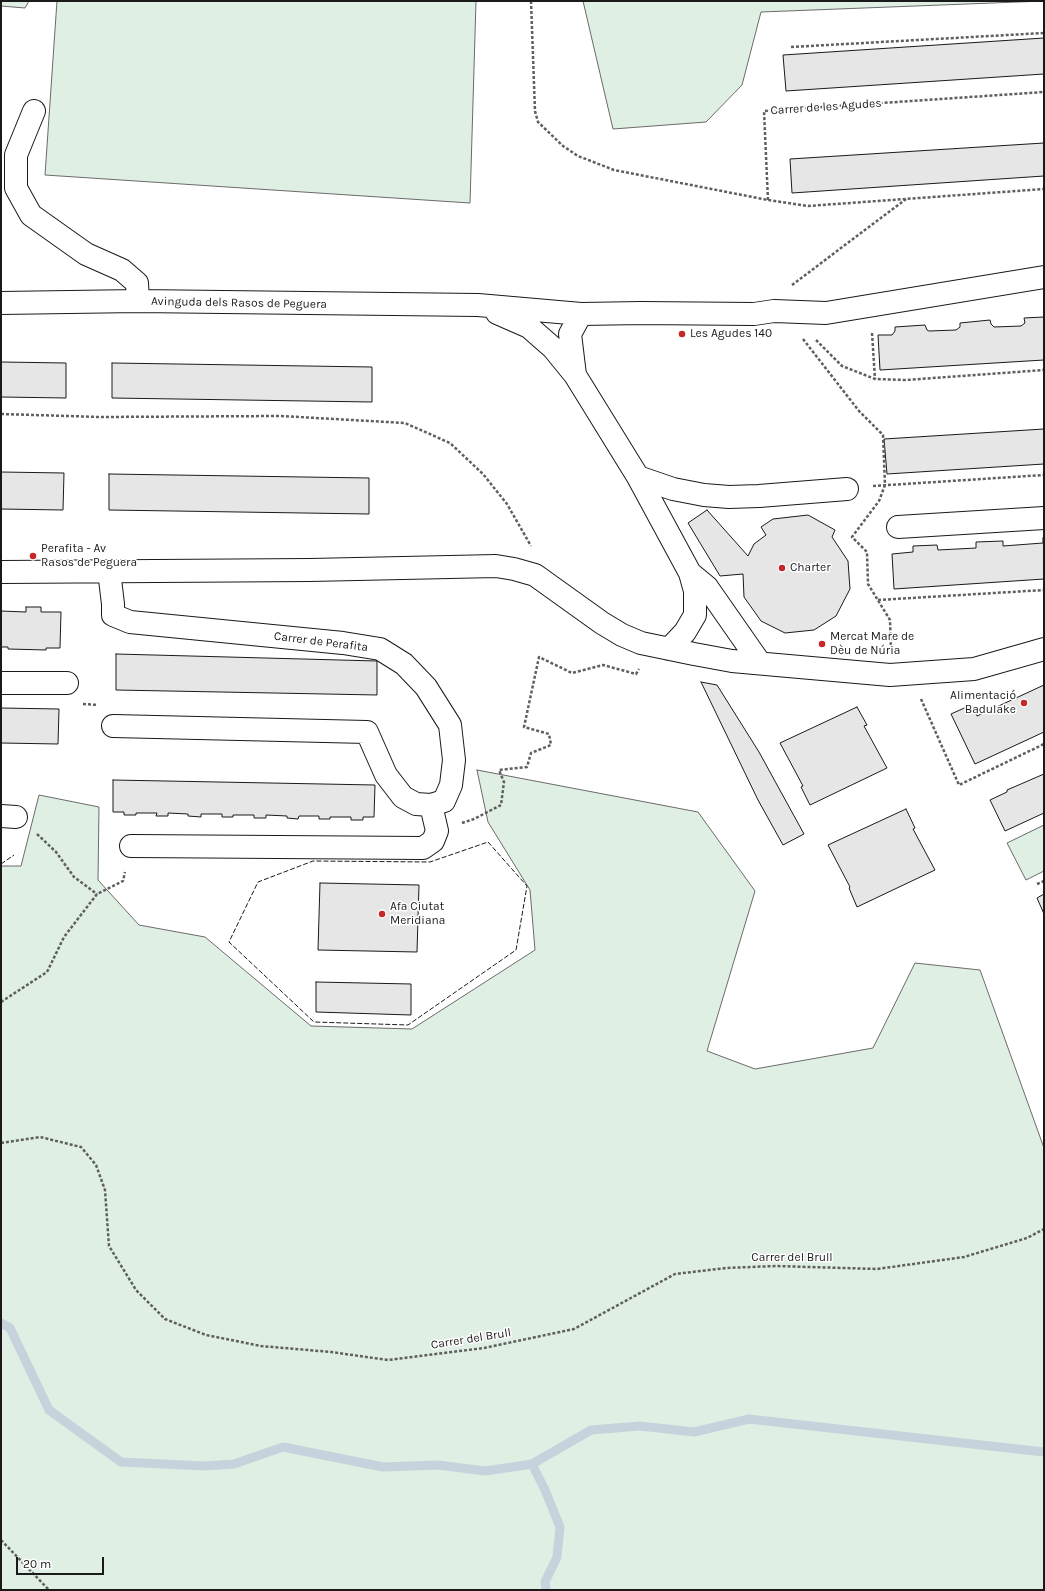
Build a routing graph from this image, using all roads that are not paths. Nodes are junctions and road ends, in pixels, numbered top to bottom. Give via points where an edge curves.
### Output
1 (34, 111) dead end
2 (1044, 277) edge
3 (138, 301) junction
4 (1, 303) edge
5 (478, 306) junction
6 (581, 314) junction
7 (575, 374) junction
8 (638, 477) junction
9 (848, 489) dead end
10 (1044, 518) edge
11 (898, 527) dead end
12 (109, 571) junction
13 (1, 572) edge
14 (690, 573) junction
15 (1044, 648) edge
16 (669, 649) junction
17 (760, 663) junction
18 (1, 683) edge
19 (67, 683) dead end
20 (113, 726) dead end
21 (431, 805) junction
22 (131, 846) road end

1 - 3 street via 16,155 16,188 31,216 86,254 122,270 137,283
2 - 6 street via 826,313 774,311 754,314
3 - 4 street, Avinguda dels Rasos de Peguera
3 - 5 street, Avinguda dels Rasos de Peguera
5 - 6 street, Avinguda dels Rasos de Peguera
5 - 7 street, Avinguda dels Rasos de Peguera via 529,327 553,348
6 - 7 street, Avinguda dels Rasos de Peguera via 570,334
7 - 8 street, Avinguda dels Rasos de Peguera
8 - 9 street via 673,489 729,497
8 - 14 street, Avinguda dels Rasos de Peguera
10 - 11 street
12 - 13 street
12 - 16 street via 496,566 514,568 534,575 622,635 641,643
12 - 21 street, Carrer de Perafita via 113,615 130,622 343,643 380,649 404,664 426,687 450,725 454,760 450,785 444,801
14 - 16 street, Avinguda dels Rasos de Peguera via 695,591 695,615 686,632
14 - 17 street, Avinguda dels Rasos de Peguera via 707,587
15 - 17 street via 974,669 890,675
16 - 17 street
18 - 19 street
20 - 21 street via 367,732 386,775 403,797 416,804
21 - 22 street via 437,831 433,841 423,848

